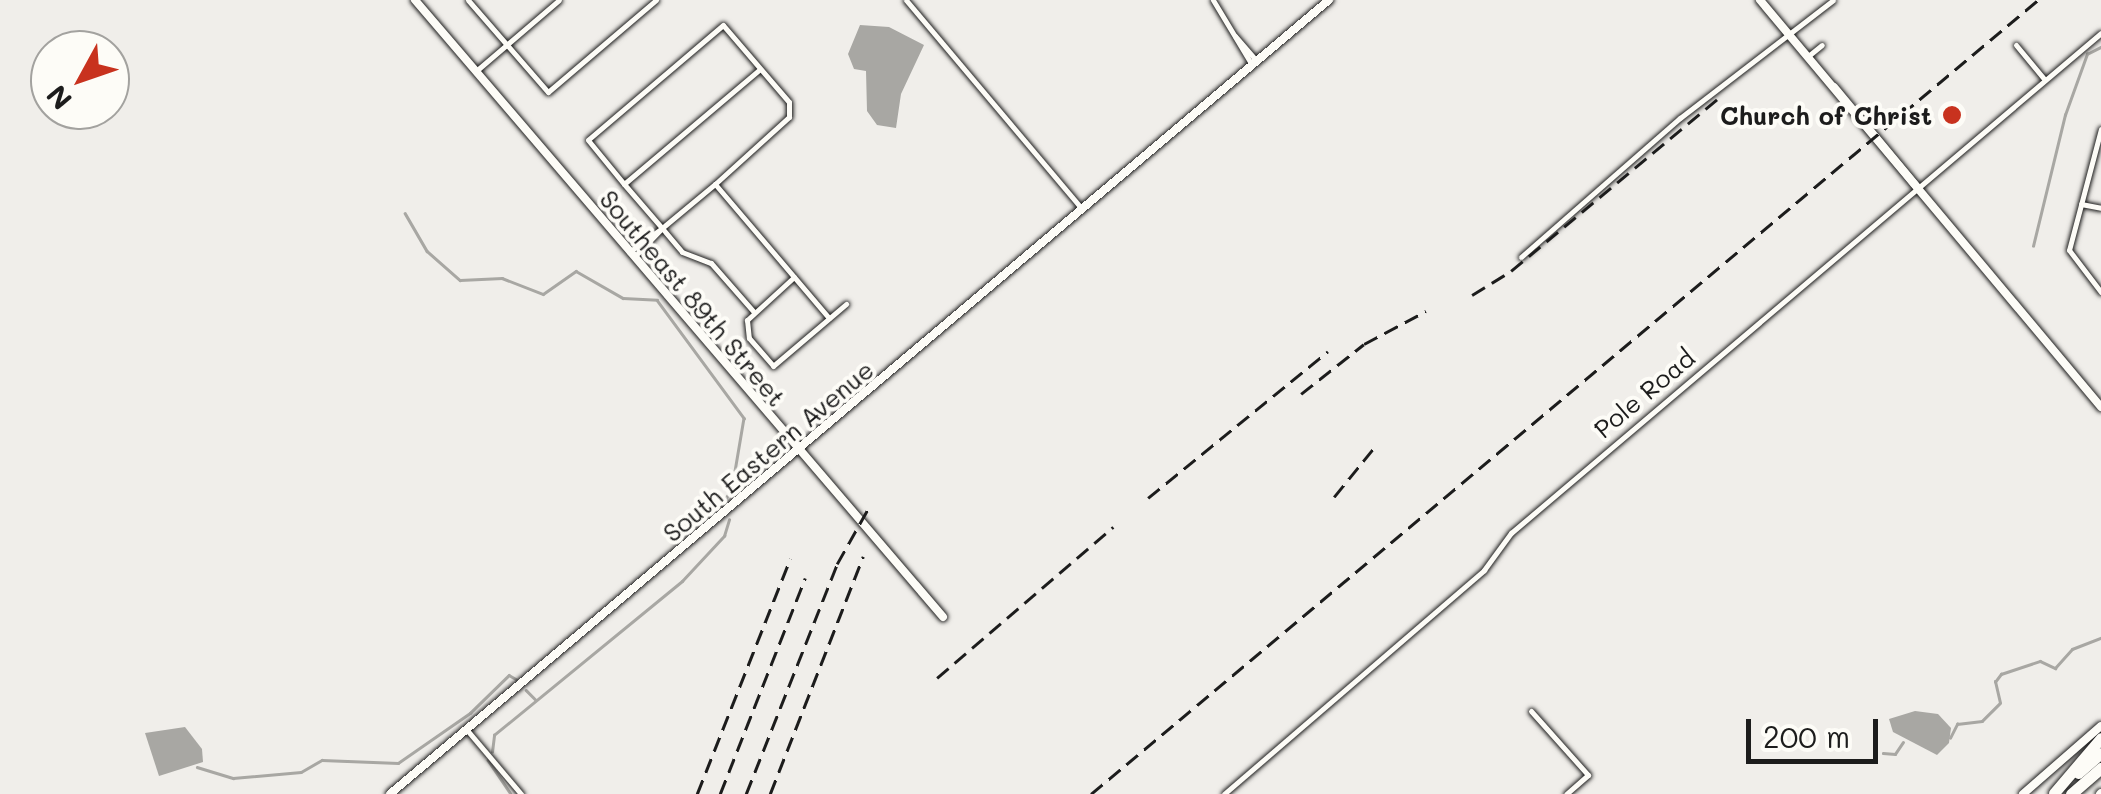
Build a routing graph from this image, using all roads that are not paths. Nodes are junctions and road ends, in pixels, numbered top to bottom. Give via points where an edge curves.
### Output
1 (416, 0) edge
2 (468, 0) edge
3 (560, 0) edge
4 (656, 0) edge
5 (906, 0) edge
6 (1213, 0) edge
7 (1329, 0) edge
8 (1760, 0) edge
9 (1833, 0) edge
10 (2101, 33) edge
11 (1789, 35) junction
12 (1822, 45) dead end
13 (2016, 45) dead end
14 (506, 46) junction
15 (1808, 57) junction
16 (1255, 63) junction
17 (760, 69) junction
18 (476, 72) junction
19 (2045, 80) junction
20 (2101, 129) edge
21 (624, 184) junction
22 (715, 184) junction
23 (1917, 187) junction
24 (2081, 204) junction
25 (2101, 208) edge
26 (1082, 210) junction
27 (662, 228) junction
28 (630, 255) junction
29 (1521, 257) dead end
30 (794, 277) junction
31 (2101, 292) edge
32 (846, 304) dead end
33 (752, 312) junction
34 (829, 318) junction
35 (2101, 407) edge
36 (798, 452) junction
37 (943, 618) dead end
38 (1531, 711) dead end
39 (2101, 726) edge
40 (467, 730) junction
41 (2101, 738) edge
42 (2101, 753) edge
43 (2101, 768) edge
44 (2101, 779) edge
45 (2072, 793) edge
46 (390, 794) edge
47 (521, 794) edge
48 (1224, 794) edge
49 (1566, 794) edge
50 (2023, 794) edge
51 (2054, 794) edge

1 - 18 main road, Southeast 89th Street
2 - 14 street
3 - 14 street
4 - 14 street via 548,92
5 - 26 street
6 - 16 street
7 - 16 main road, South Eastern Avenue
8 - 11 main road
9 - 11 street
10 - 19 street, Pole Road
11 - 15 main road
11 - 29 street via 1680,118
12 - 15 street
13 - 19 street
14 - 18 street
15 - 23 main road
16 - 26 main road, South Eastern Avenue
17 - 21 street
17 - 21 street via 723,25 588,140
17 - 22 street via 789,102 784,126
18 - 28 main road, Southeast 89th Street
19 - 23 street, Pole Road
20 - 24 street
21 - 27 street
22 - 27 street
22 - 30 street
23 - 35 main road
23 - 48 street, Pole Road via 1510,533 1484,570
24 - 25 street
24 - 31 street via 2069,252
26 - 36 main road, South Eastern Avenue
27 - 28 street
27 - 33 street via 684,254 711,263
28 - 36 main road, Southeast 89th Street
30 - 33 street
30 - 34 street
32 - 34 street
33 - 34 street via 748,334 773,366
36 - 37 main road, Southeast 89th Street
36 - 40 main road, South Eastern Avenue
38 - 49 street via 1588,775
39 - 50 main road
40 - 46 main road, South Eastern Avenue
40 - 47 street
41 - 51 highway
42 - 51 highway
43 - 45 highway
44 - 45 highway

